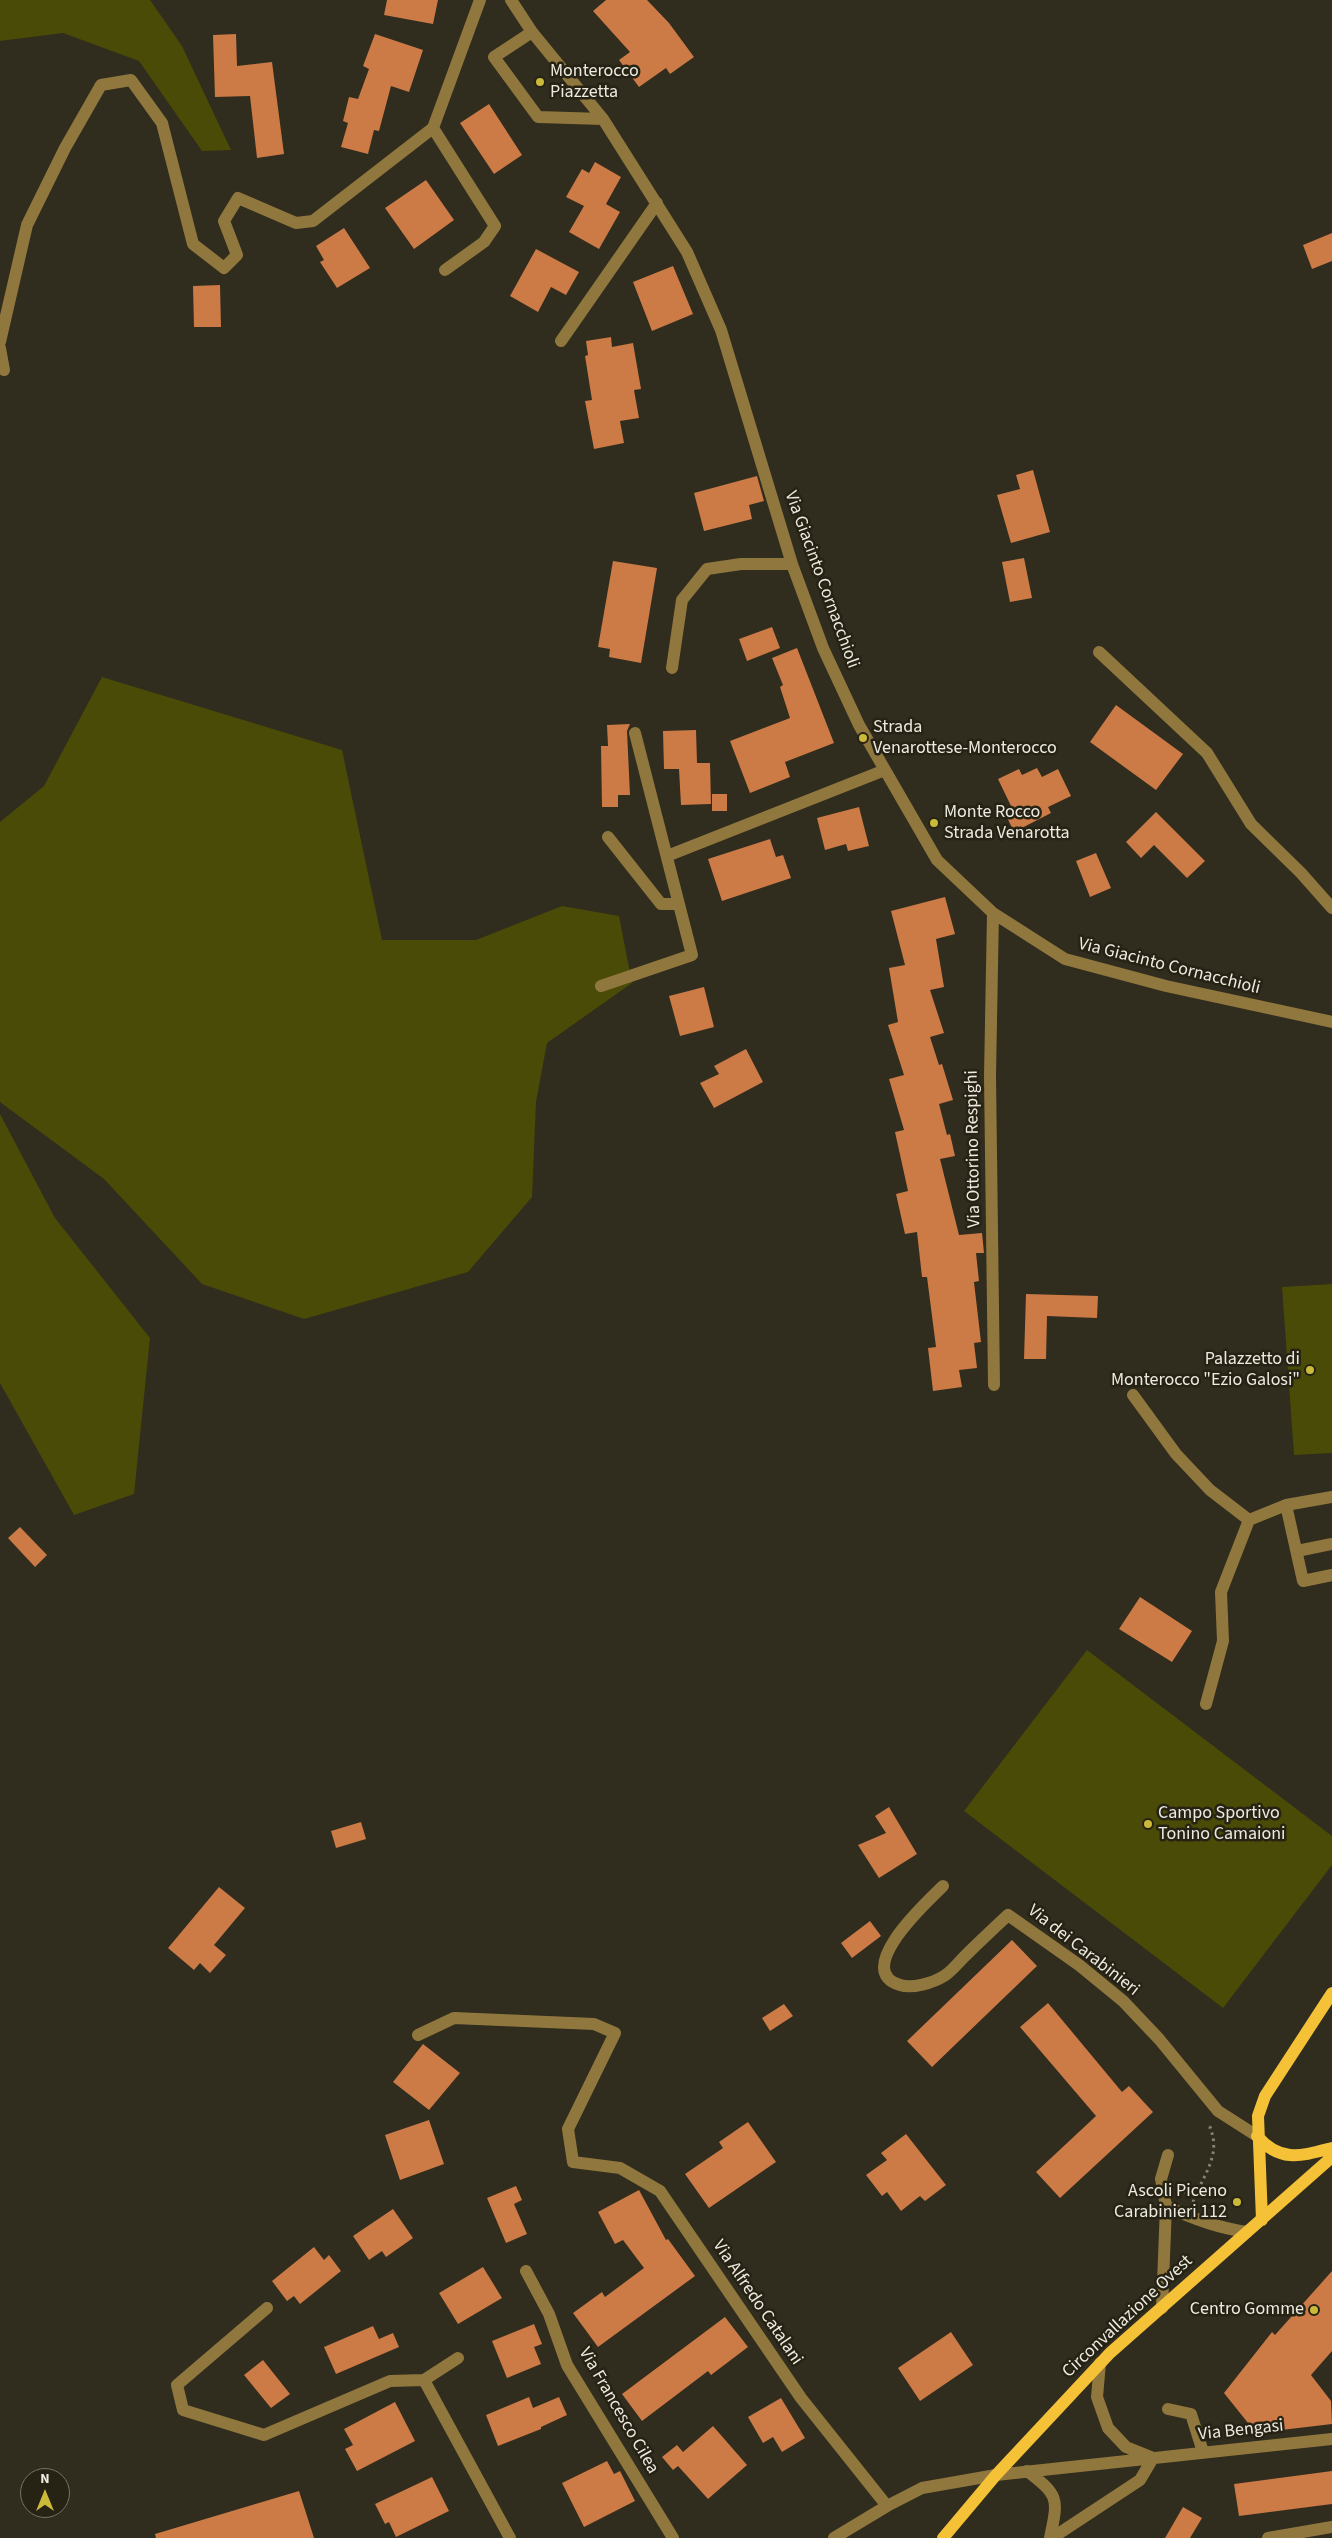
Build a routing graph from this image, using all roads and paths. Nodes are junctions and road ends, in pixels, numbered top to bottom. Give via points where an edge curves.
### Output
1 (480, 0) edge
2 (510, 0) edge
3 (532, 32) junction
4 (603, 119) junction
5 (433, 128) junction
6 (657, 203) junction
7 (445, 270) dead end
8 (561, 341) dead end
9 (0, 342) edge
10 (0, 348) edge
11 (4, 370) dead end
12 (792, 564) junction
13 (1099, 652) dead end
14 (672, 668) dead end
15 (635, 733) dead end
16 (885, 770) junction
17 (608, 837) dead end
18 (668, 856) junction
19 (679, 904) junction
20 (1332, 908) edge
21 (994, 913) junction
22 (600, 986) dead end
23 (1332, 1022) edge
24 (994, 1385) dead end
25 (1133, 1395) dead end
26 (1332, 1497) edge
27 (1286, 1506) junction
28 (1249, 1520) junction
29 (1332, 1544) edge
30 (1297, 1551) junction
31 (1332, 1575) edge
32 (1206, 1704) dead end
33 (943, 1886) dead end
34 (1332, 1993) edge
35 (418, 2035) dead end
36 (1218, 2111) junction
37 (1257, 2136) junction
38 (1332, 2148) edge
39 (1168, 2155) dead end
40 (1332, 2157) edge
41 (1166, 2206) junction
42 (1188, 2217) junction
43 (1262, 2220) junction
44 (1247, 2232) junction
45 (526, 2271) dead end
46 (267, 2308) dead end
47 (1162, 2308) junction
48 (458, 2358) dead end
49 (1100, 2363) junction
50 (424, 2380) junction
51 (1168, 2409) dead end
52 (1332, 2439) edge
53 (1203, 2452) junction
54 (1153, 2458) junction
55 (1027, 2471) junction
56 (996, 2475) junction
57 (887, 2506) junction
58 (1332, 2527) edge
59 (1307, 2535) edge
60 (510, 2538) edge
61 (673, 2538) edge
62 (834, 2538) edge
63 (942, 2538) edge
64 (1051, 2538) edge
65 (1268, 2538) edge

1 - 5 street
2 - 3 street, Via Giacinto Cornacchioli
3 - 4 street, Via Giacinto Cornacchioli
3 - 4 street via 494,57 538,117
4 - 6 street, Via Giacinto Cornacchioli
5 - 7 street via 495,226 484,242
5 - 9 street via 314,221 296,223 238,198 224,221 237,255 224,268 193,244 162,123 131,80 100,85 27,225
6 - 8 street
6 - 12 street, Via Giacinto Cornacchioli via 687,252 721,330
10 - 11 street
12 - 14 street via 741,564 707,569 682,600
12 - 16 street, Via Giacinto Cornacchioli via 823,648 859,725
13 - 20 street via 1207,753 1251,824
15 - 18 street
16 - 18 street
16 - 21 street, Via Giacinto Cornacchioli via 937,860
17 - 19 street via 661,904
18 - 19 street
19 - 22 street via 692,955
21 - 23 street, Via Giacinto Cornacchioli via 1065,959 1176,988
21 - 24 street, Via Ottorino Respighi via 990,1076
25 - 28 street via 1176,1454 1210,1490
26 - 27 street
27 - 28 street
27 - 30 street
28 - 32 street via 1220,1592 1223,1641
29 - 30 street
30 - 31 street via 1303,1582
33 - 36 street, Via dei Carabinieri via 905,1924 885,1959 884,1971 891,1980 900,1985 919,1985 944,1976 1008,1914 1123,2001
34 - 37 main road via 1265,2096 1258,2116
35 - 57 street, Via Alfredo Catalani via 454,2018 594,2024 615,2033 568,2129 573,2162 620,2168 660,2191 801,2398
36 - 37 street, Via dei Carabinieri
36 - 42 path via 1210,2128 1216,2140 1214,2154
37 - 38 main road via 1267,2148 1285,2155
37 - 43 main road
39 - 41 street via 1161,2179
40 - 43 main road, Circonvallazione Ovest
41 - 42 street
41 - 47 street
42 - 44 street
43 - 44 main road, Circonvallazione Ovest
44 - 47 main road, Circonvallazione Ovest
45 - 61 street, Via Francesco Cilea via 549,2314 567,2364
46 - 50 street via 177,2385 184,2410 264,2435 390,2381
47 - 49 main road, Circonvallazione Ovest
48 - 50 street
49 - 54 street, Via Bengasi via 1097,2397 1108,2428 1126,2447
49 - 56 main road, Circonvallazione Ovest
50 - 60 street
51 - 53 street via 1191,2414
52 - 53 street, Via Bengasi
53 - 54 street, Via Bengasi
54 - 55 street, Via Bengasi
54 - 64 street via 1140,2480
55 - 56 street, Via Bengasi
55 - 64 street via 1050,2489 1056,2508
56 - 57 street, Via Bengasi via 922,2488
56 - 63 main road, Circonvallazione Ovest
57 - 62 street, Via Bengasi
58 - 59 street
59 - 65 street

